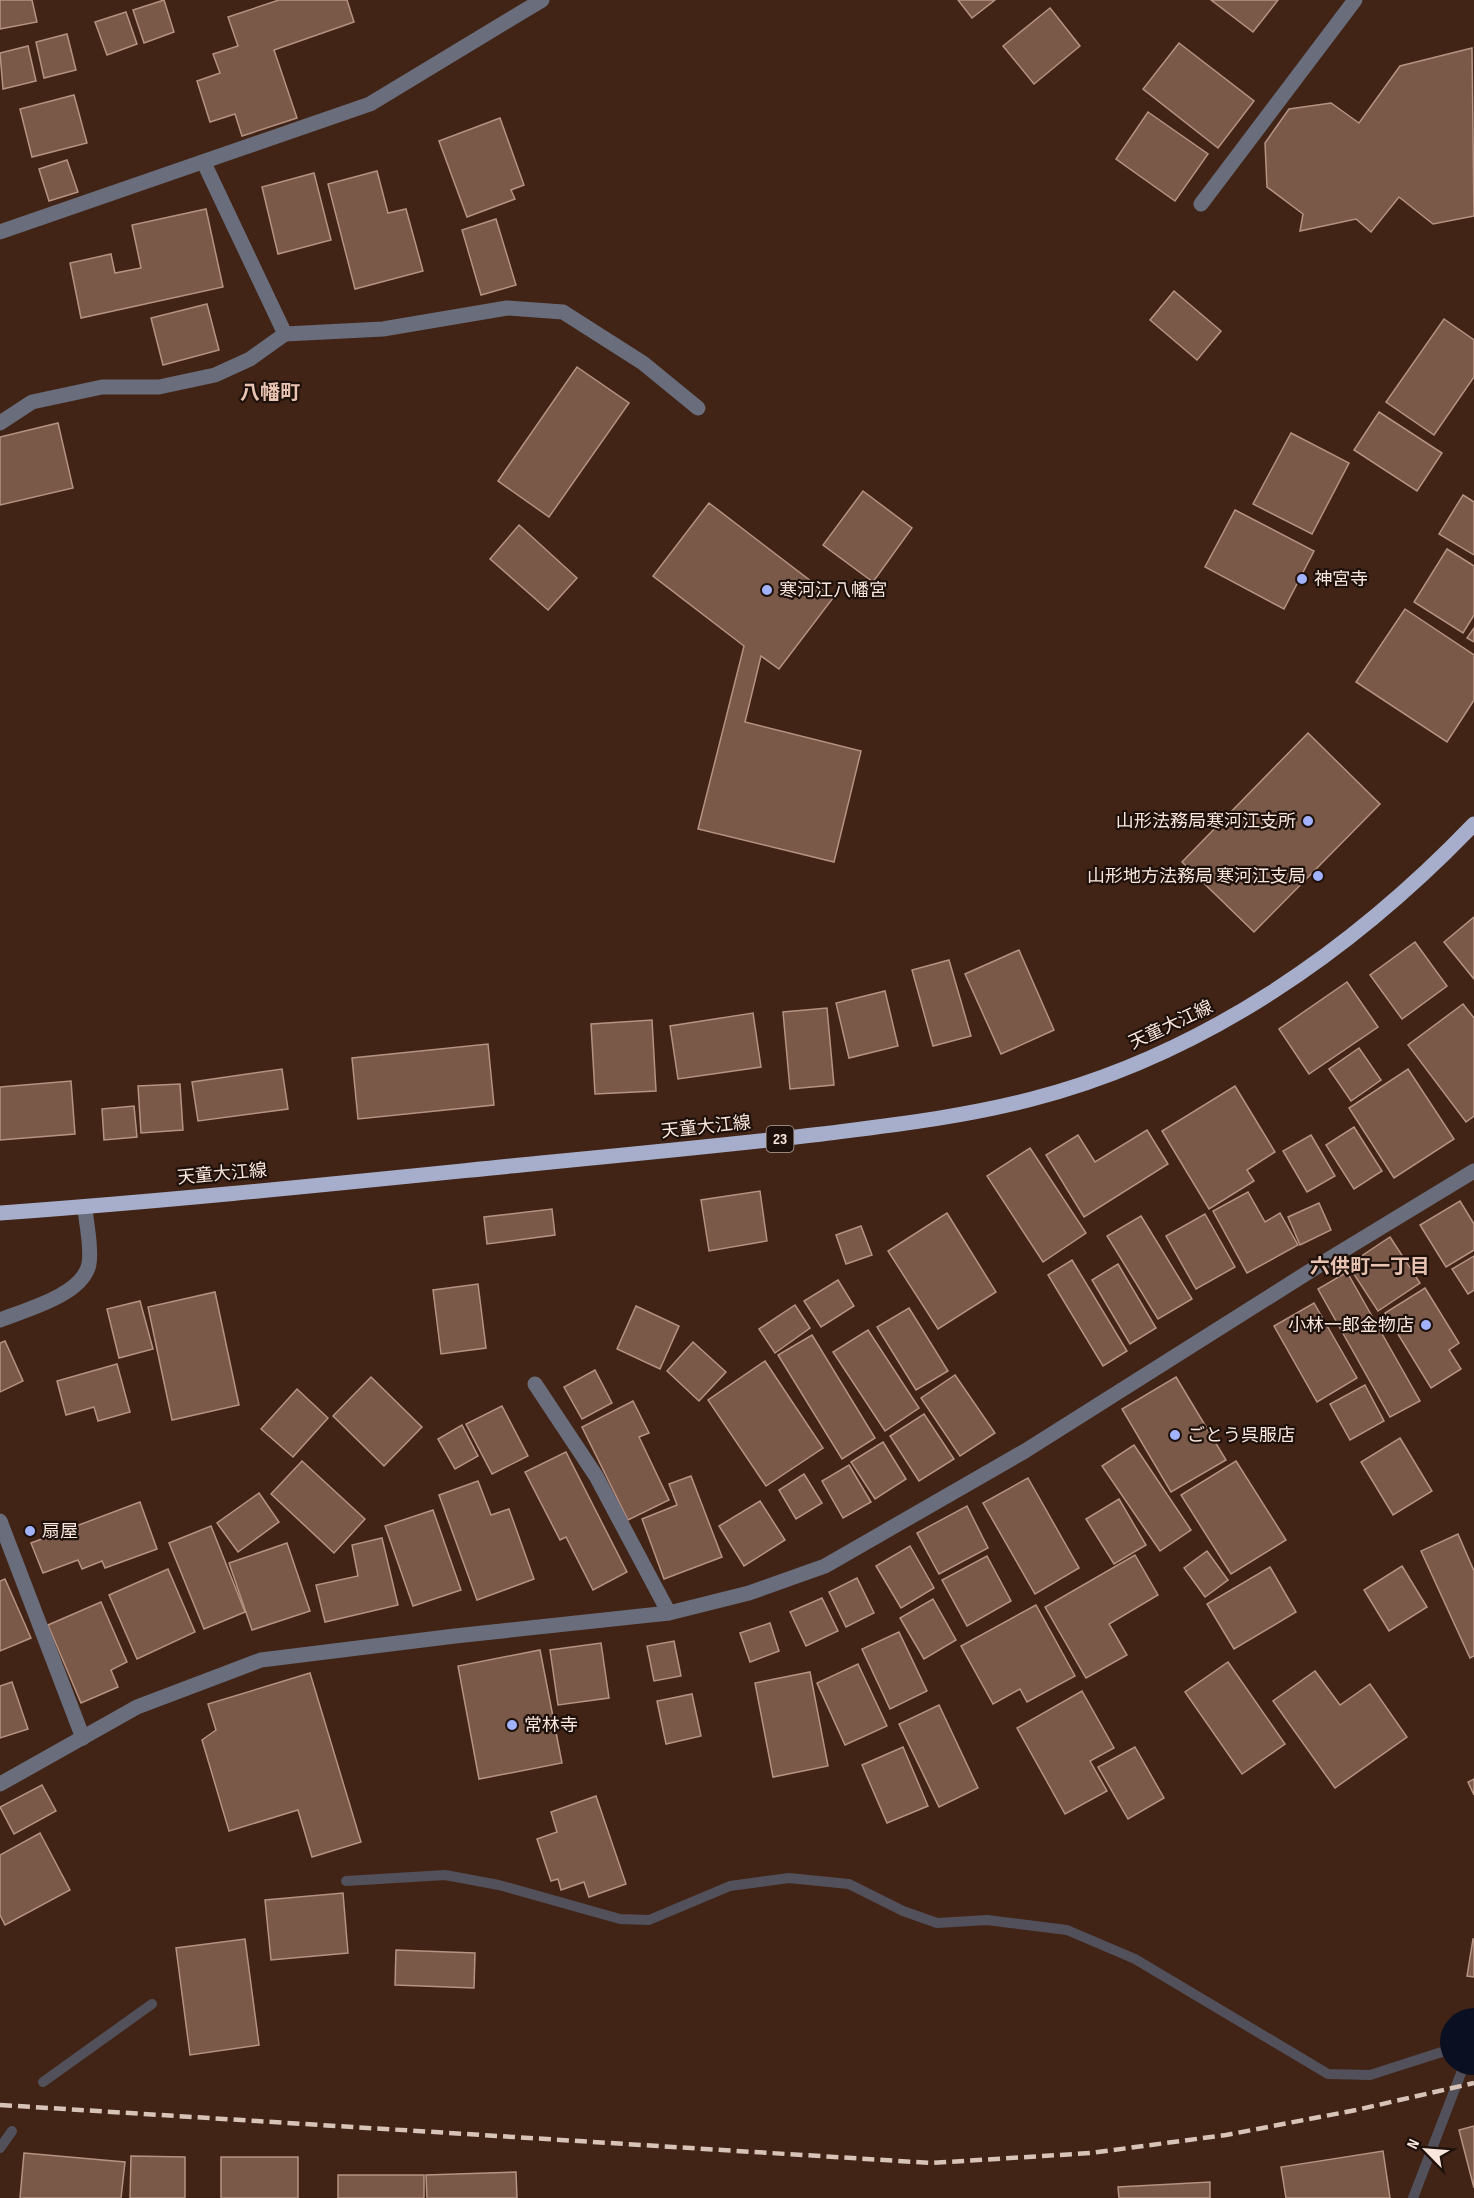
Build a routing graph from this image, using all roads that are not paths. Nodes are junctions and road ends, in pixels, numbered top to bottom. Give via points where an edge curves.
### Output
1 (542, 0) edge
2 (1355, 0) edge
3 (204, 163) junction
4 (1201, 204) dead end
5 (0, 231) edge
6 (285, 334) junction
7 (698, 408) dead end
8 (0, 423) edge
9 (1474, 824) edge
10 (1474, 1171) edge
11 (85, 1207) junction
12 (0, 1213) edge
13 (0, 1320) edge
14 (535, 1384) dead end
15 (0, 1521) edge
16 (669, 1613) junction
17 (83, 1738) junction
18 (0, 1784) edge

1 - 3 lane via 370,104
2 - 4 lane
3 - 5 lane
3 - 6 lane
6 - 7 lane via 382,329 507,308 562,312 643,363
6 - 8 lane via 250,359 215,375 159,387 102,387 32,402
9 - 11 main road, 天童大江線 / 23 via 1384,911 1223,1024 1107,1075 1034,1099 940,1120 706,1148
10 - 16 lane via 1024,1451 825,1566 748,1593
11 - 12 main road, 天童大江線 / 23
11 - 13 lane via 89,1265 75,1286 53,1300
14 - 16 lane via 596,1476
15 - 17 lane
16 - 17 lane via 261,1660 136,1707
17 - 18 lane

